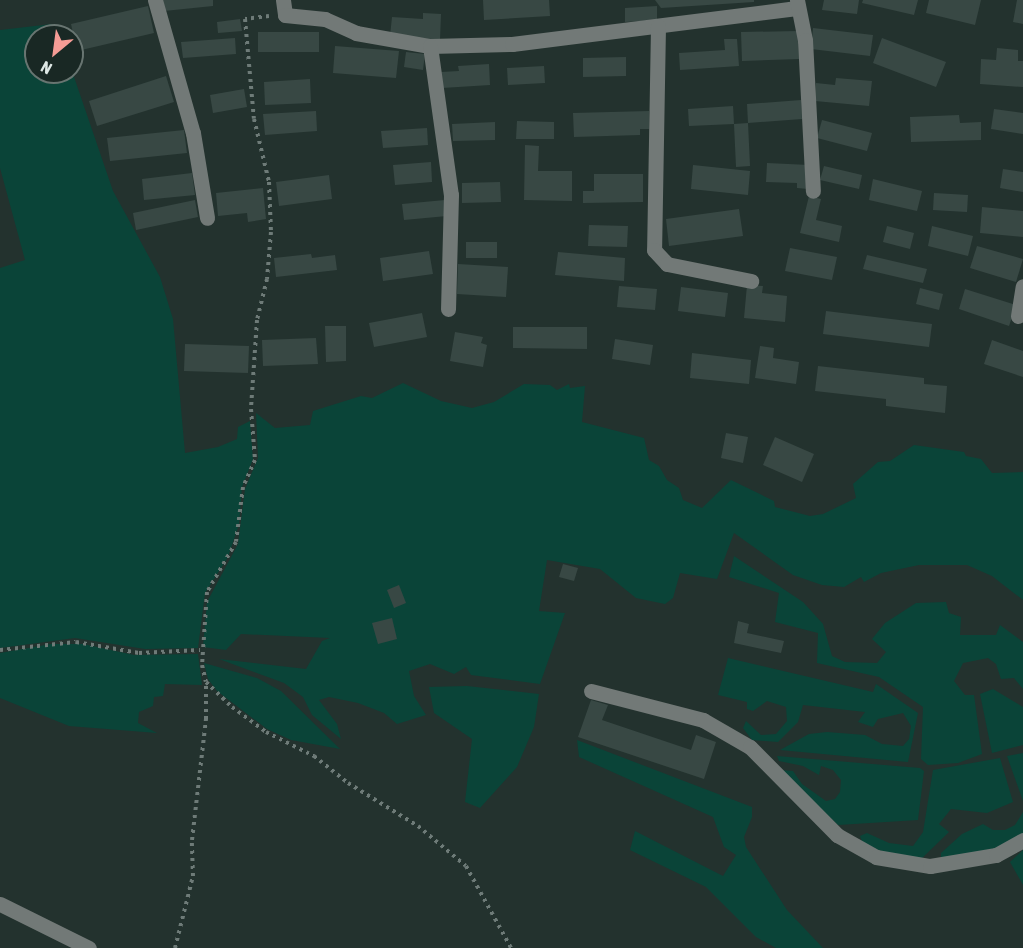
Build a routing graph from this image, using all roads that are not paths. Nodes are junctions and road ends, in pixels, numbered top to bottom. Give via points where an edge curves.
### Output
1 (155, 0) edge
2 (797, 4) edge
3 (284, 7) edge
4 (658, 26) junction
5 (430, 46) junction
6 (813, 191) dead end
7 (207, 218) dead end
8 (751, 281) dead end
9 (1023, 286) edge
10 (448, 309) dead end
11 (1018, 316) dead end
12 (591, 691) dead end
13 (1023, 840) edge
14 (0, 904) edge
15 (89, 948) edge

1 - 7 street via 193,134
2 - 4 street
2 - 6 street via 806,40
3 - 5 street via 356,33
4 - 5 street via 512,44
4 - 8 street via 654,250 667,264
5 - 10 street via 452,195
9 - 11 street
12 - 13 street via 704,720 750,747 837,835 876,857 930,866 996,855
14 - 15 street

